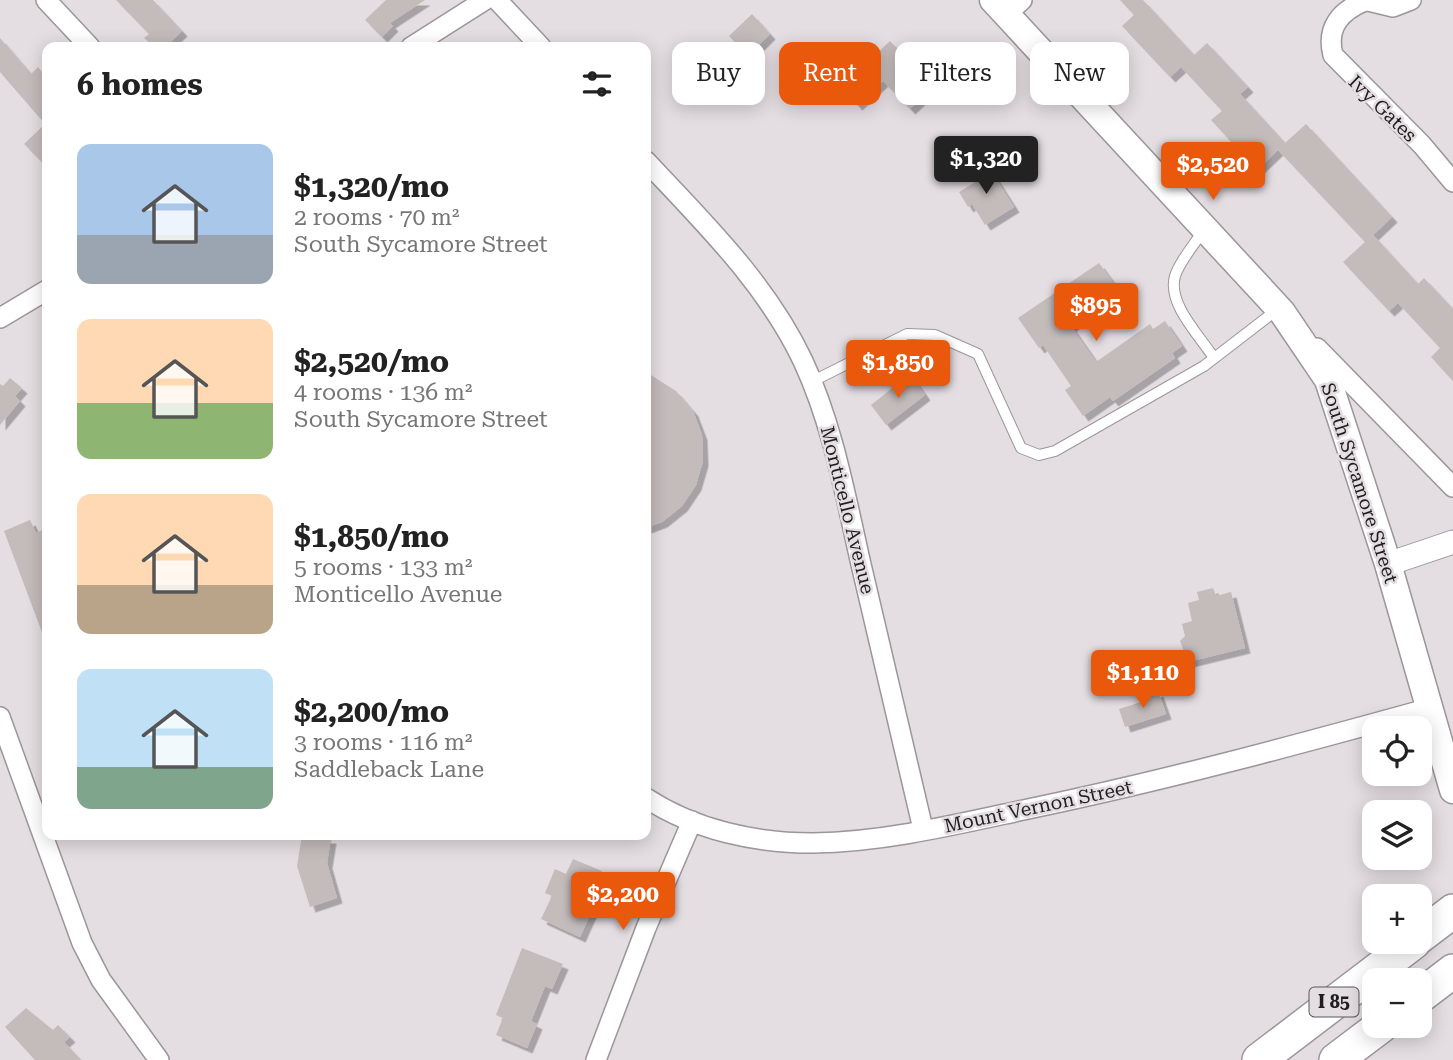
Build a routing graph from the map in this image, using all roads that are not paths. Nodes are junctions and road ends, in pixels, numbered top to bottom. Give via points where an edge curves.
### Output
1 (46, 0) edge
2 (485, 0) edge
3 (497, 0) edge
4 (1411, 0) edge
5 (1365, 1) edge
6 (1008, 5) edge
7 (85, 42) edge
8 (419, 42) edge
9 (536, 42) edge
10 (651, 166) edge
11 (1453, 182) edge
12 (1205, 228) junction
13 (42, 293) edge
14 (1281, 310) junction
15 (0, 318) edge
16 (1214, 358) junction
17 (811, 382) junction
18 (1453, 487) edge
19 (1453, 542) edge
20 (1388, 564) junction
21 (1430, 708) junction
22 (0, 717) edge
23 (1453, 790) edge
24 (651, 800) edge
25 (692, 821) junction
26 (923, 830) junction
27 (42, 833) edge
28 (45, 840) edge
29 (1453, 911) edge
30 (1432, 927) edge
31 (1398, 954) edge
32 (1453, 971) edge
33 (1432, 987) edge
34 (1365, 1038) edge
35 (159, 1060) edge
36 (596, 1060) edge
37 (1258, 1060) edge
38 (1336, 1060) edge

1 - 7 street
2 - 8 street
3 - 9 street
4 - 5 street, Ivy Gates via 1393,7
5 - 11 street, Ivy Gates via 1339,17 1332,29 1333,55
6 - 12 main road, South Sycamore Street
10 - 17 street, Monticello Avenue via 754,282 779,318
12 - 14 main road, South Sycamore Street
12 - 16 lane via 1175,275 1174,292
13 - 15 street
14 - 16 lane
14 - 18 street
14 - 20 main road, South Sycamore Street via 1328,380
16 - 17 lane via 1055,450 1038,455 1021,448 978,354 935,335 907,334
17 - 26 street, Monticello Avenue via 843,486
19 - 20 street
20 - 21 main road, South Sycamore Street
21 - 23 main road, South Sycamore Street
21 - 26 street, Mount Vernon Street via 1113,791
22 - 27 street
24 - 25 street, Mount Vernon Street
25 - 26 street, Mount Vernon Street via 730,834 812,843
25 - 36 street
28 - 35 street via 82,943 101,980
29 - 30 highway
31 - 37 highway, I 85
32 - 33 highway
34 - 38 highway, I 85

